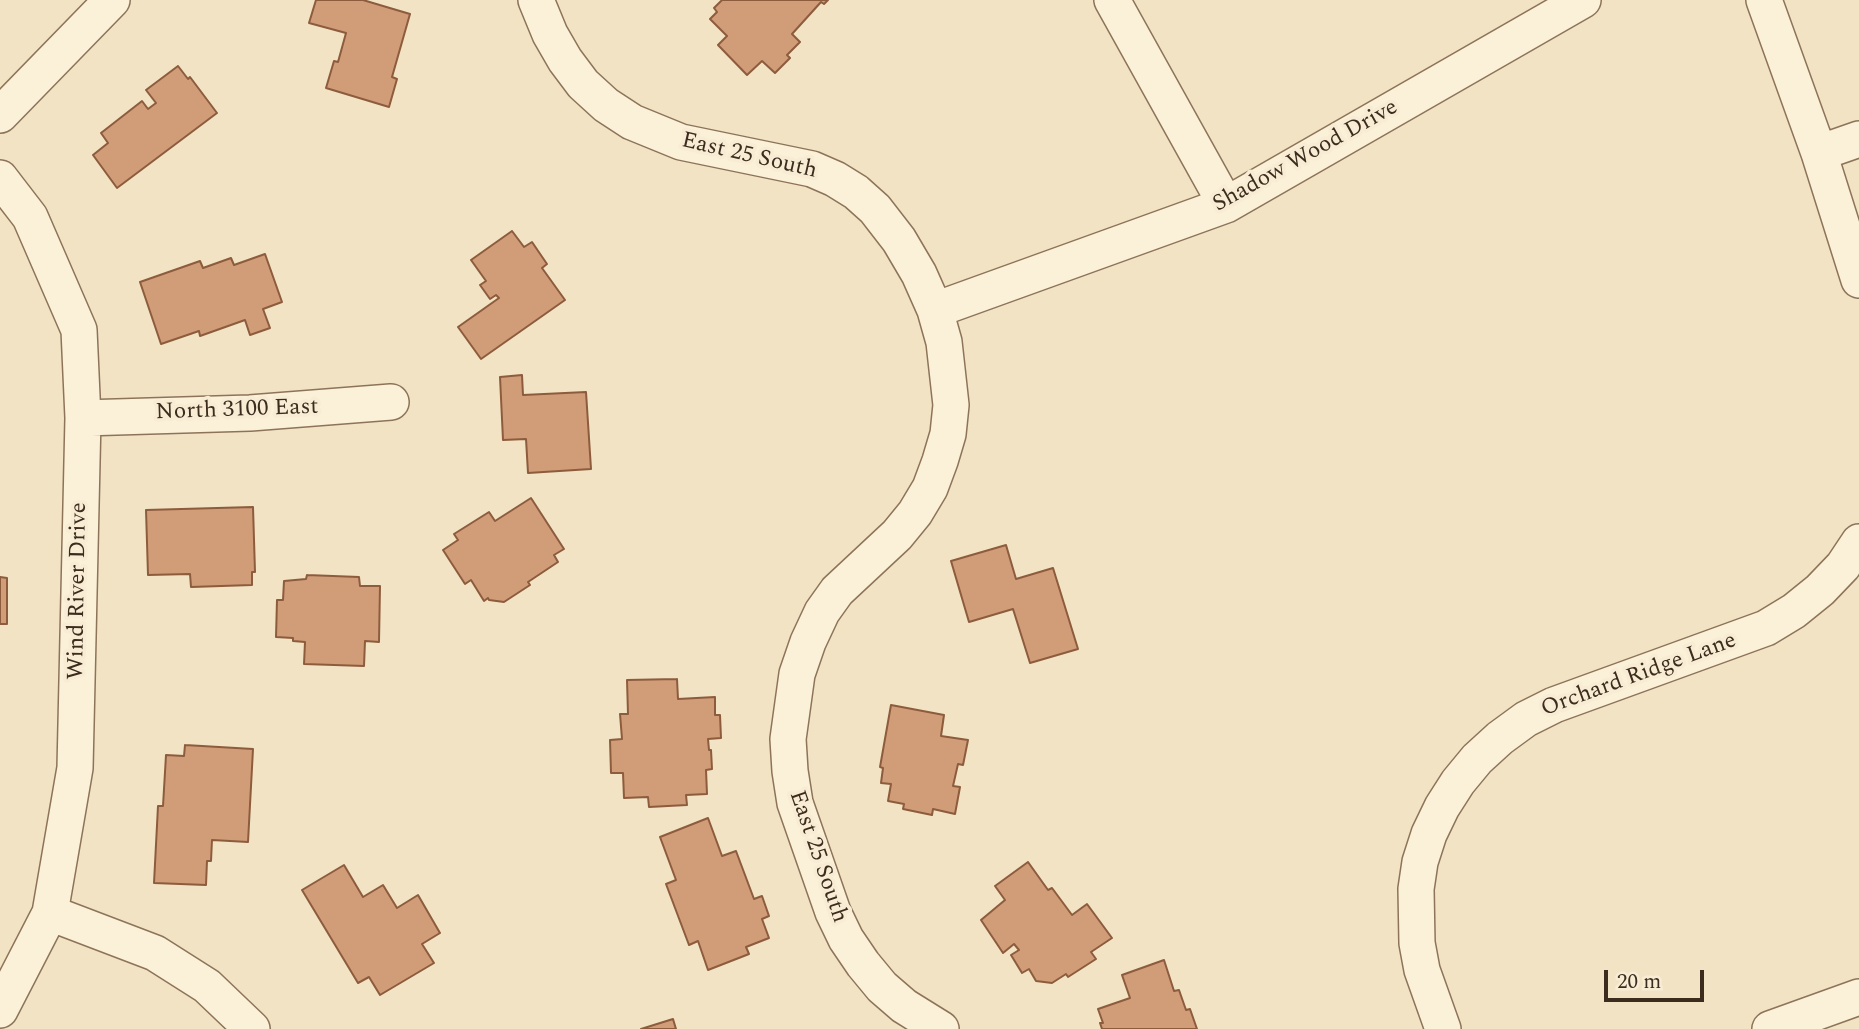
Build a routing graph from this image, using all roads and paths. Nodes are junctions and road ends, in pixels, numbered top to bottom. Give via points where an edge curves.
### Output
1 (112, 0) edge
2 (536, 0) edge
3 (1112, 0) edge
4 (1583, 0) edge
5 (1764, 0) edge
6 (0, 115) edge
7 (1859, 139) edge
8 (1819, 153) junction
9 (0, 178) edge
10 (1226, 205) junction
11 (1859, 280) edge
12 (935, 310) junction
13 (391, 402) dead end
14 (83, 418) junction
15 (1859, 542) edge
16 (50, 913) junction
17 (1859, 997) edge
18 (0, 1010) edge
19 (252, 1029) edge
20 (941, 1029) edge
21 (1443, 1029) edge
22 (1770, 1029) edge

1 - 6 street
2 - 12 street, East 25 South via 550,34 583,84 632,122 681,142 812,169 856,192 899,240
3 - 10 street
4 - 10 street, Shadow Wood Drive
5 - 8 street
7 - 8 street
8 - 11 street
9 - 14 street, Wind River Drive via 30,217 79,330
10 - 12 street, Shadow Wood Drive
12 - 20 street, East 25 South via 944,341 951,405 940,461 915,513 822,612 797,674 789,739 795,803 846,939 882,987
13 - 14 street, North 3100 East via 250,413
14 - 16 street, Wind River Drive via 75,768
15 - 21 street, Orchard Ridge Lane via 1820,590 1766,628 1554,705 1517,726 1477,759 1458,782 1429,834 1416,889 1422,970
16 - 18 street, Wind River Drive
16 - 19 street via 155,953 207,986
17 - 22 street

